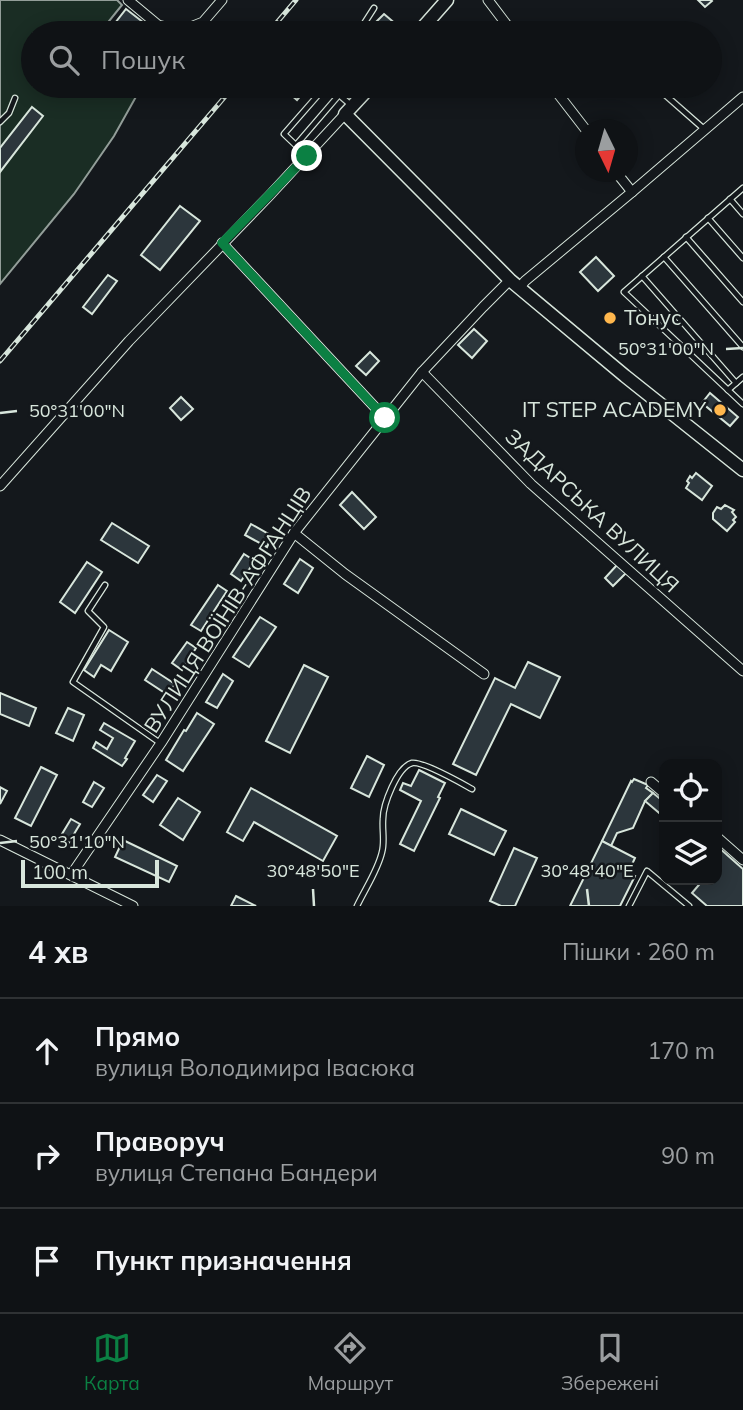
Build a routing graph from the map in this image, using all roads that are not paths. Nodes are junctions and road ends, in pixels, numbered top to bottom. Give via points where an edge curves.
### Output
1 (128, 0) edge
2 (222, 0) edge
3 (447, 0) edge
4 (488, 0) edge
5 (374, 8) dead end
6 (153, 21) edge
7 (204, 21) edge
8 (366, 21) edge
9 (429, 21) edge
10 (504, 21) edge
11 (743, 97) edge
12 (15, 98) dead end
13 (317, 98) edge
14 (336, 98) edge
15 (341, 98) edge
16 (360, 98) edge
17 (561, 98) edge
18 (669, 98) edge
19 (349, 110) junction
20 (578, 119) edge
21 (0, 122) edge
22 (705, 130) junction
23 (296, 145) junction
24 (307, 156) junction
25 (624, 182) edge
26 (743, 188) edge
27 (632, 192) junction
28 (730, 199) junction
29 (743, 214) edge
30 (708, 218) junction
31 (686, 237) junction
32 (222, 243) junction
33 (664, 257) junction
34 (743, 258) edge
35 (642, 276) junction
36 (514, 284) junction
37 (743, 302) edge
38 (743, 347) edge
39 (422, 372) junction
40 (743, 377) edge
41 (736, 383) junction
42 (728, 390) junction
43 (743, 404) edge
44 (385, 418) junction
45 (743, 469) edge
46 (0, 486) edge
47 (294, 533) junction
48 (105, 585) dead end
49 (743, 671) edge
50 (484, 674) dead end
51 (161, 743) junction
52 (651, 782) dead end
53 (472, 789) dead end
54 (659, 789) edge
55 (0, 840) edge
56 (722, 842) edge
57 (743, 860) edge
58 (71, 875) junction
59 (133, 906) edge
60 (357, 906) edge
61 (629, 906) edge
62 (689, 906) edge

1 - 6 street
2 - 7 street
3 - 9 street
4 - 10 street
5 - 8 lane
11 - 22 street, ВУЛИЦЯ ВОЇНІВ-АФГАНЦІВ
12 - 21 lane
13 - 23 lane via 284,134
14 - 23 lane
15 - 19 lane
16 - 19 street
17 - 20 street
18 - 22 lane
19 - 24 street
19 - 36 street
22 - 27 street, ВУЛИЦЯ ВОЇНІВ-АФГАНЦІВ
23 - 24 lane
24 - 32 street
25 - 27 street
26 - 28 lane
27 - 36 street, ВУЛИЦЯ ВОЇНІВ-АФГАНЦІВ via 525,281
28 - 29 lane
28 - 30 lane
30 - 31 lane
30 - 34 lane
31 - 33 lane
31 - 37 lane
32 - 44 street
32 - 46 street
33 - 35 lane
33 - 38 lane
35 - 41 lane
35 - 42 lane via 624,292
36 - 39 street, ВУЛИЦЯ ВОЇНІВ-АФГАНЦІВ via 483,307
36 - 45 street
39 - 44 street, ВУЛИЦЯ ВОЇНІВ-АФГАНЦІВ
39 - 49 street, ЗАДАРСЬКА ВУЛИЦЯ via 531,484
40 - 41 lane
41 - 42 lane
42 - 43 lane
44 - 47 street, ВУЛИЦЯ ВОЇНІВ-АФГАНЦІВ
47 - 50 street
47 - 51 street, ВУЛИЦЯ ВОЇНІВ-АФГАНЦІВ
48 - 51 lane via 88,611 104,627 73,682
51 - 58 street, ВУЛИЦЯ ВОЇНІВ-АФГАНЦІВ
52 - 54 street
53 - 60 lane via 422,764 405,768 385,807 382,852
55 - 58 street
56 - 57 street
58 - 59 street
61 - 62 lane via 647,871

